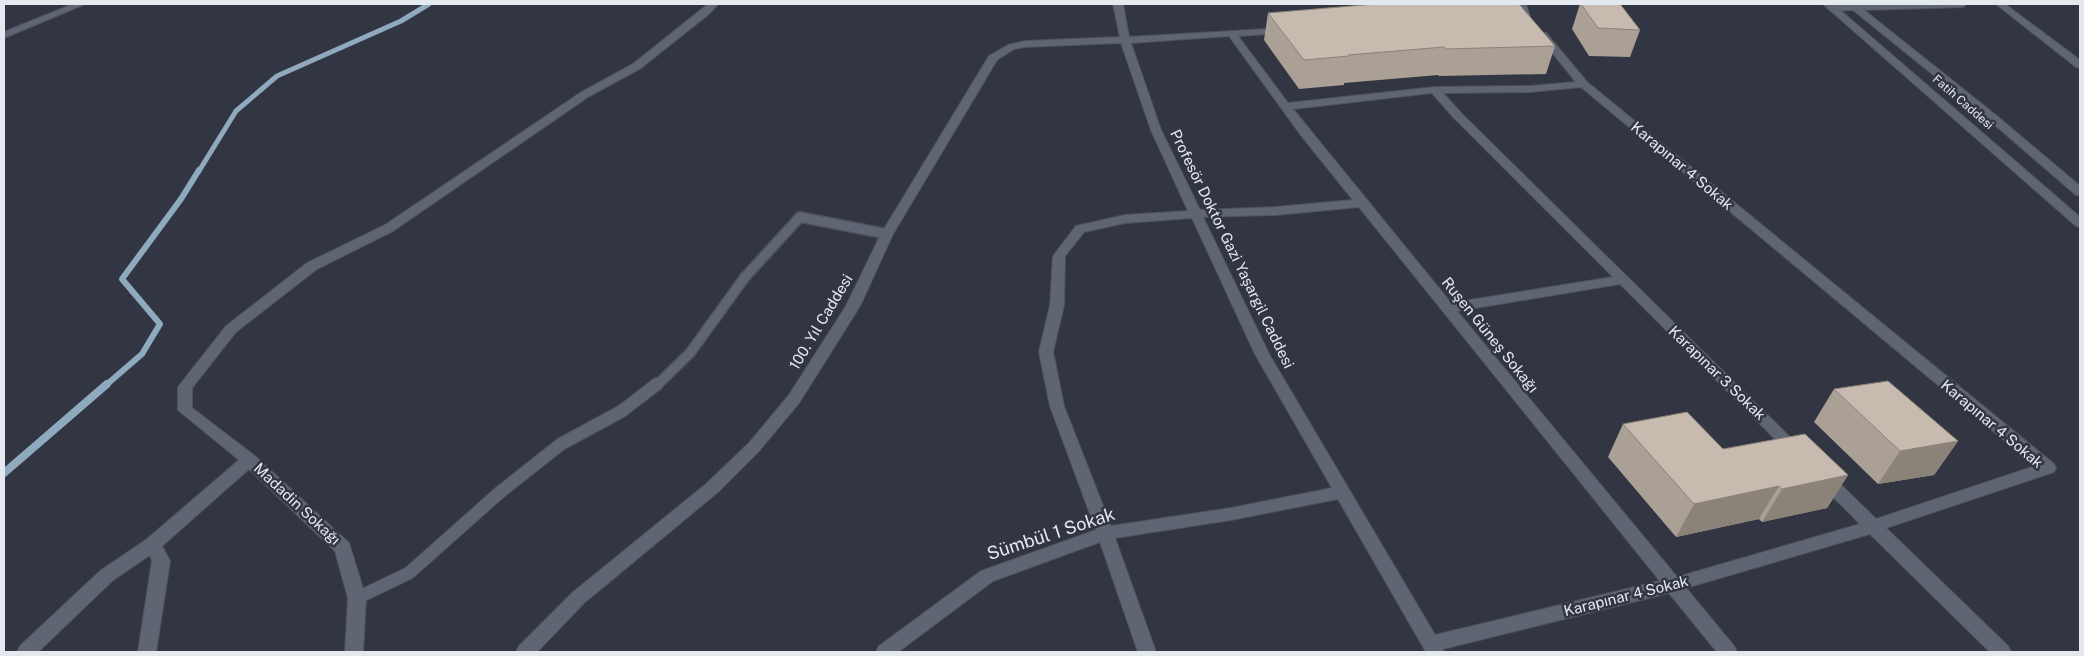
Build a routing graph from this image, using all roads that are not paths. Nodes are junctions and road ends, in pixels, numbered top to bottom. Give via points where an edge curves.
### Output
1 (80, 4) edge
2 (714, 4) edge
3 (1118, 4) edge
4 (1522, 4) edge
5 (1963, 4) edge
6 (2000, 4) edge
7 (1852, 5) edge
8 (1830, 6) edge
9 (1528, 22) joint
10 (1296, 28) edge
11 (1232, 34) junction
12 (4, 35) edge
13 (1125, 40) junction
14 (2080, 65) edge
15 (1583, 84) junction
16 (1436, 90) junction
17 (1285, 106) junction
18 (2080, 192) edge
19 (1362, 203) junction
20 (1197, 214) junction
21 (2078, 218) edge
22 (886, 234) junction
23 (1622, 280) junction
24 (1447, 308) junction
25 (249, 460) junction
26 (1342, 492) junction
27 (1874, 526) junction
28 (1106, 533) junction
29 (153, 544) junction
30 (1673, 585) junction
31 (357, 598) junction
32 (1433, 648) edge
33 (26, 652) edge
34 (147, 652) edge
35 (354, 652) edge
36 (525, 652) edge
37 (885, 652) edge
38 (1146, 652) edge
39 (1728, 652) edge
40 (2002, 652) edge

1 - 12 street
2 - 25 street, Madadin Sokağı via 637,66 584,95 389,228 312,266 231,329 185,387 184,410
3 - 13 street, Profesör Doktor Gazi Yaşargil Caddesi
4 - 9 lane
5 - 7 street
6 - 14 street
7 - 8 street
7 - 18 street
8 - 21 street, Fatih Caddesi
9 - 15 street, Karapınar 4 Sokak
10 - 11 street, 100. Yıl Caddesi
11 - 13 street, 100. Yıl Caddesi
11 - 17 street, Ruşen Güneş Sokağı
13 - 20 street, Profesör Doktor Gazi Yaşargil Caddesi via 1156,130
13 - 22 street, 100. Yıl Caddesi via 1025,44 998,54
15 - 16 street via 1530,89
15 - 27 street, Karapınar 4 Sokak via 2048,468
16 - 17 street
16 - 23 street, Karapınar 3 Sokak
17 - 19 street, Ruşen Güneş Sokağı
19 - 20 street
19 - 24 street, Ruşen Güneş Sokağı
20 - 26 street, Profesör Doktor Gazi Yaşargil Caddesi via 1262,354
20 - 28 street via 1125,219 1080,229 1059,256 1058,305 1046,352 1057,406
22 - 31 lane via 800,217 744,277 690,353 663,380 622,411 561,444 499,493 409,573
22 - 36 street, 100. Yıl Caddesi via 853,306 794,399 754,447 712,488 578,598
23 - 24 street
23 - 27 street, Karapınar 3 Sokak
24 - 30 street, Ruşen Güneş Sokağı
25 - 29 street
25 - 31 street, Madadin Sokağı via 343,548
26 - 28 street, Sümbül 1 Sokak via 1230,514
26 - 32 street, Profesör Doktor Gazi Yaşargil Caddesi
27 - 30 street, Karapınar 4 Sokak
27 - 40 street, Karapınar 3 Sokak
28 - 37 street, Sümbül 1 Sokak via 987,576
28 - 38 street
29 - 33 street via 106,576
29 - 34 street via 161,561
30 - 32 street, Karapınar 4 Sokak
30 - 39 street, Ruşen Güneş Sokağı
31 - 35 street, Madadin Sokağı

